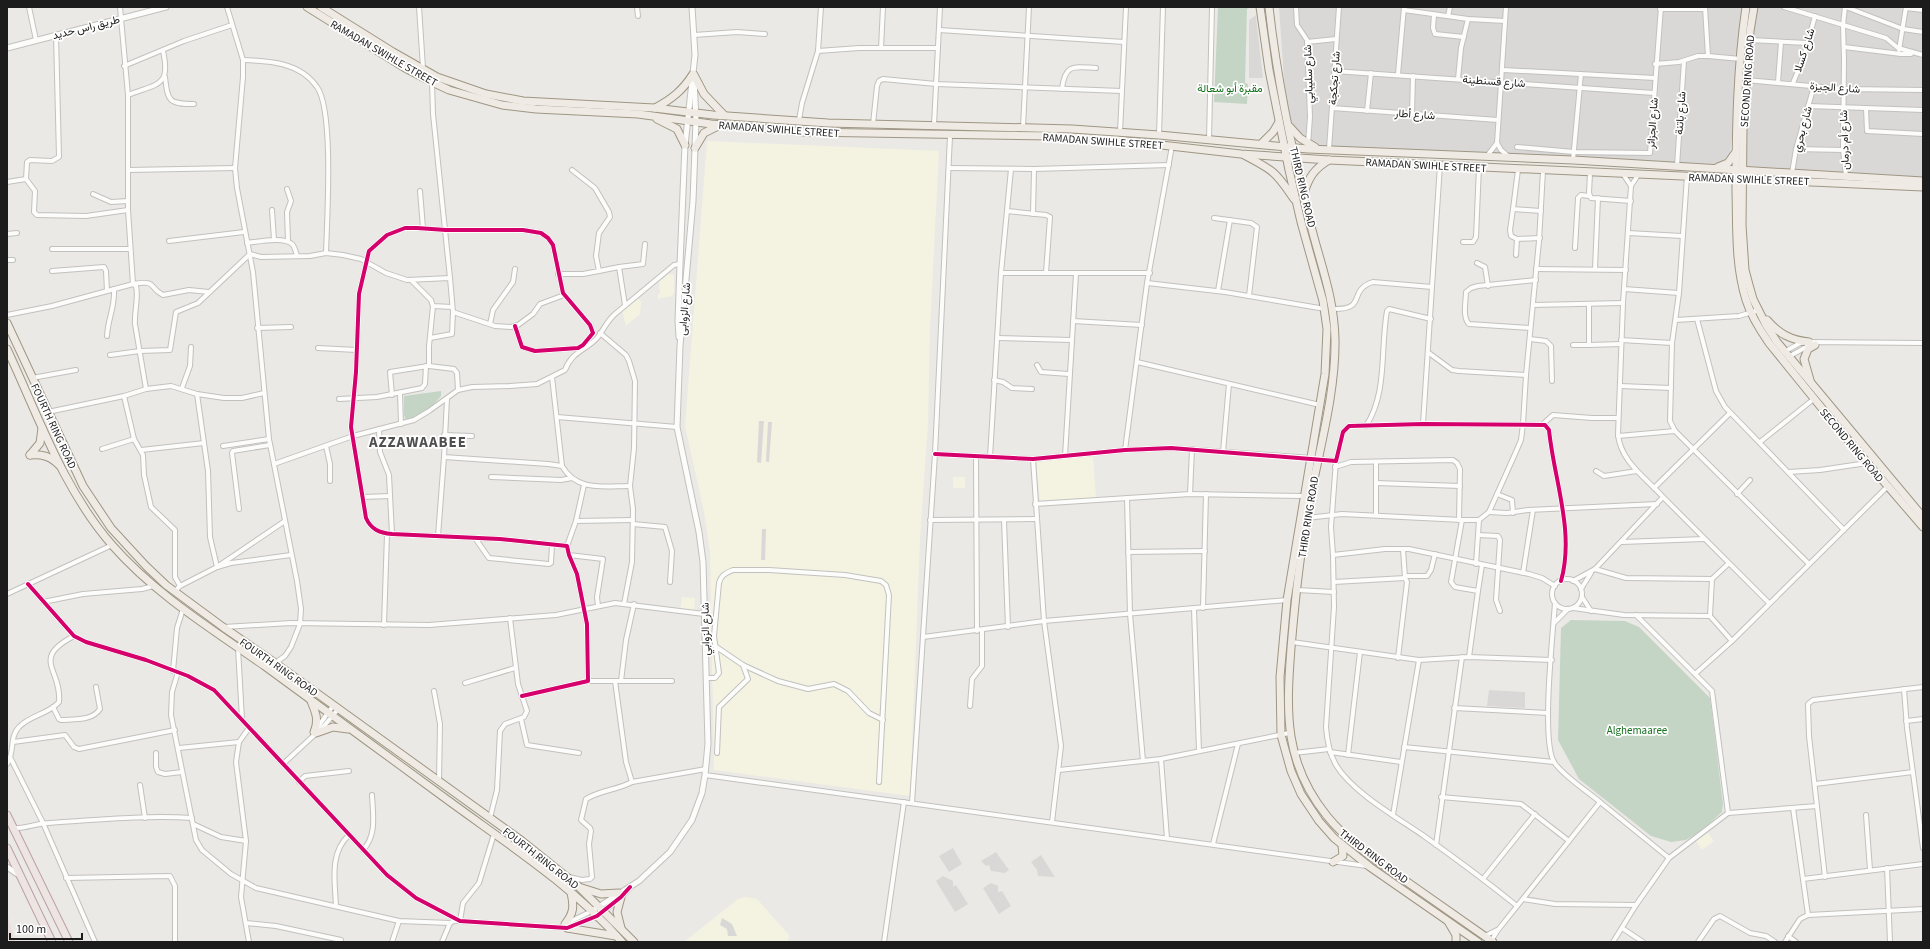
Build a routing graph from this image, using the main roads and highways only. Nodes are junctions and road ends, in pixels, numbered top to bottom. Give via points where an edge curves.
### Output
1 (307, 7) edge
2 (321, 7) edge
3 (1260, 7) edge
4 (1269, 7) edge
5 (1746, 7) edge
6 (1754, 7) edge
7 (1743, 79) junction
8 (654, 108) junction
9 (652, 116) junction
10 (724, 116) junction
11 (1287, 121) junction
12 (1279, 122) junction
13 (721, 125) junction
14 (1261, 144) junction
15 (685, 145) road end
16 (1284, 146) junction
17 (1294, 147) junction
18 (695, 148) road end
19 (1319, 149) junction
20 (1736, 151) junction
21 (1241, 154) junction
22 (1286, 157) junction
23 (1296, 158) junction
24 (1329, 160) junction
25 (1710, 168) junction
26 (1739, 170) junction
27 (1740, 179) junction
28 (1923, 181) edge
29 (1923, 187) edge
30 (1304, 193) junction
31 (1297, 203) junction
32 (1759, 310) junction
33 (7, 323) edge
34 (7, 349) edge
35 (1784, 356) junction
36 (1812, 384) junction
37 (1817, 396) junction
38 (41, 422) junction
39 (63, 469) junction
40 (1890, 484) junction
41 (1923, 517) edge
42 (1923, 527) edge
43 (311, 701) junction
44 (349, 729) junction
45 (7, 815) edge
46 (1342, 845) junction
47 (7, 848) edge
48 (1333, 862) road end
49 (578, 886) junction
50 (571, 893) junction
51 (1447, 920) junction
52 (621, 928) junction
53 (620, 939) edge
54 (1490, 940) edge
55 (52, 942) edge
56 (69, 942) edge
57 (634, 942) edge
58 (1456, 942) edge
59 (1477, 942) edge

1 - 9 main road, RAMADAN SWIHLE STREET via 392,60 432,82 460,93 502,105
2 - 8 main road, RAMADAN SWIHLE STREET via 423,70 469,89 505,98
3 - 12 main road, THIRD RING ROAD
4 - 11 main road, THIRD RING ROAD
5 - 7 main road, SECOND RING ROAD via 1741,59
6 - 7 main road, SECOND RING ROAD
7 - 20 main road, SECOND RING ROAD
7 - 26 main road, SECOND RING ROAD via 1742,155
8 - 10 main road, RAMADAN SWIHLE STREET
8 - 10 main road via 676,96 694,73 704,94
9 - 13 main road, RAMADAN SWIHLE STREET
9 - 15 main road via 677,129
10 - 14 main road, RAMADAN SWIHLE STREET via 1120,132
11 - 17 main road, THIRD RING ROAD
11 - 19 main road via 1295,134
12 - 14 main road
12 - 16 main road, THIRD RING ROAD
13 - 18 main road via 704,134
13 - 21 main road, RAMADAN SWIHLE STREET via 827,133 1054,136
14 - 16 main road, RAMADAN SWIHLE STREET
16 - 17 main road, RAMADAN SWIHLE STREET
16 - 22 main road, THIRD RING ROAD
17 - 19 main road, RAMADAN SWIHLE STREET
17 - 23 main road, THIRD RING ROAD
19 - 25 main road, RAMADAN SWIHLE STREET
20 - 25 main road via 1728,163
20 - 26 main road, SECOND RING ROAD
21 - 22 main road, RAMADAN SWIHLE STREET
21 - 31 main road via 1278,175
22 - 23 main road, RAMADAN SWIHLE STREET
22 - 31 main road, THIRD RING ROAD
23 - 24 main road, RAMADAN SWIHLE STREET
23 - 30 main road, THIRD RING ROAD
24 - 27 main road, RAMADAN SWIHLE STREET
24 - 30 main road via 1310,175
25 - 26 main road, RAMADAN SWIHLE STREET
26 - 27 main road
26 - 28 main road, RAMADAN SWIHLE STREET
27 - 29 main road, RAMADAN SWIHLE STREET
27 - 32 main road via 1745,270 1753,299
27 - 35 main road via 1736,194 1737,253 1743,287 1760,330
30 - 54 main road, THIRD RING ROAD via 1333,308 1334,365 1297,590 1288,700 1289,733 1300,772 1314,800 1341,832 1387,868
31 - 46 main road, THIRD RING ROAD via 1324,309 1327,352 1287,600 1280,677 1281,734 1291,771 1302,794 1319,821
32 - 35 main road
32 - 36 main road via 1782,334 1815,343 1804,358
33 - 49 main road, FOURTH RING ROAD via 80,480 101,515 133,554 157,577 177,589 223,627 490,818
34 - 38 main road, FOURTH RING ROAD
35 - 36 main road
35 - 37 main road, SECOND RING ROAD
36 - 37 main road
37 - 40 main road
37 - 40 main road, SECOND RING ROAD via 1867,463
38 - 39 main road, FOURTH RING ROAD
38 - 39 main road via 40,444 30,455 43,455
39 - 43 main road, FOURTH RING ROAD via 82,504 112,545 153,586
40 - 41 main road
40 - 42 main road, SECOND RING ROAD
43 - 44 main road, FOURTH RING ROAD
43 - 44 main road via 318,722 314,733 333,728
44 - 50 main road, FOURTH RING ROAD
45 - 56 highway
46 - 48 main road via 1343,856
46 - 51 main road, THIRD RING ROAD
47 - 55 highway
49 - 52 main road, FOURTH RING ROAD
49 - 52 main road via 601,894 620,895 617,912
50 - 53 main road, FOURTH RING ROAD
50 - 53 main road via 574,909 564,926 599,932
51 - 58 main road via 1454,930
51 - 59 main road, THIRD RING ROAD
52 - 57 main road, FOURTH RING ROAD

